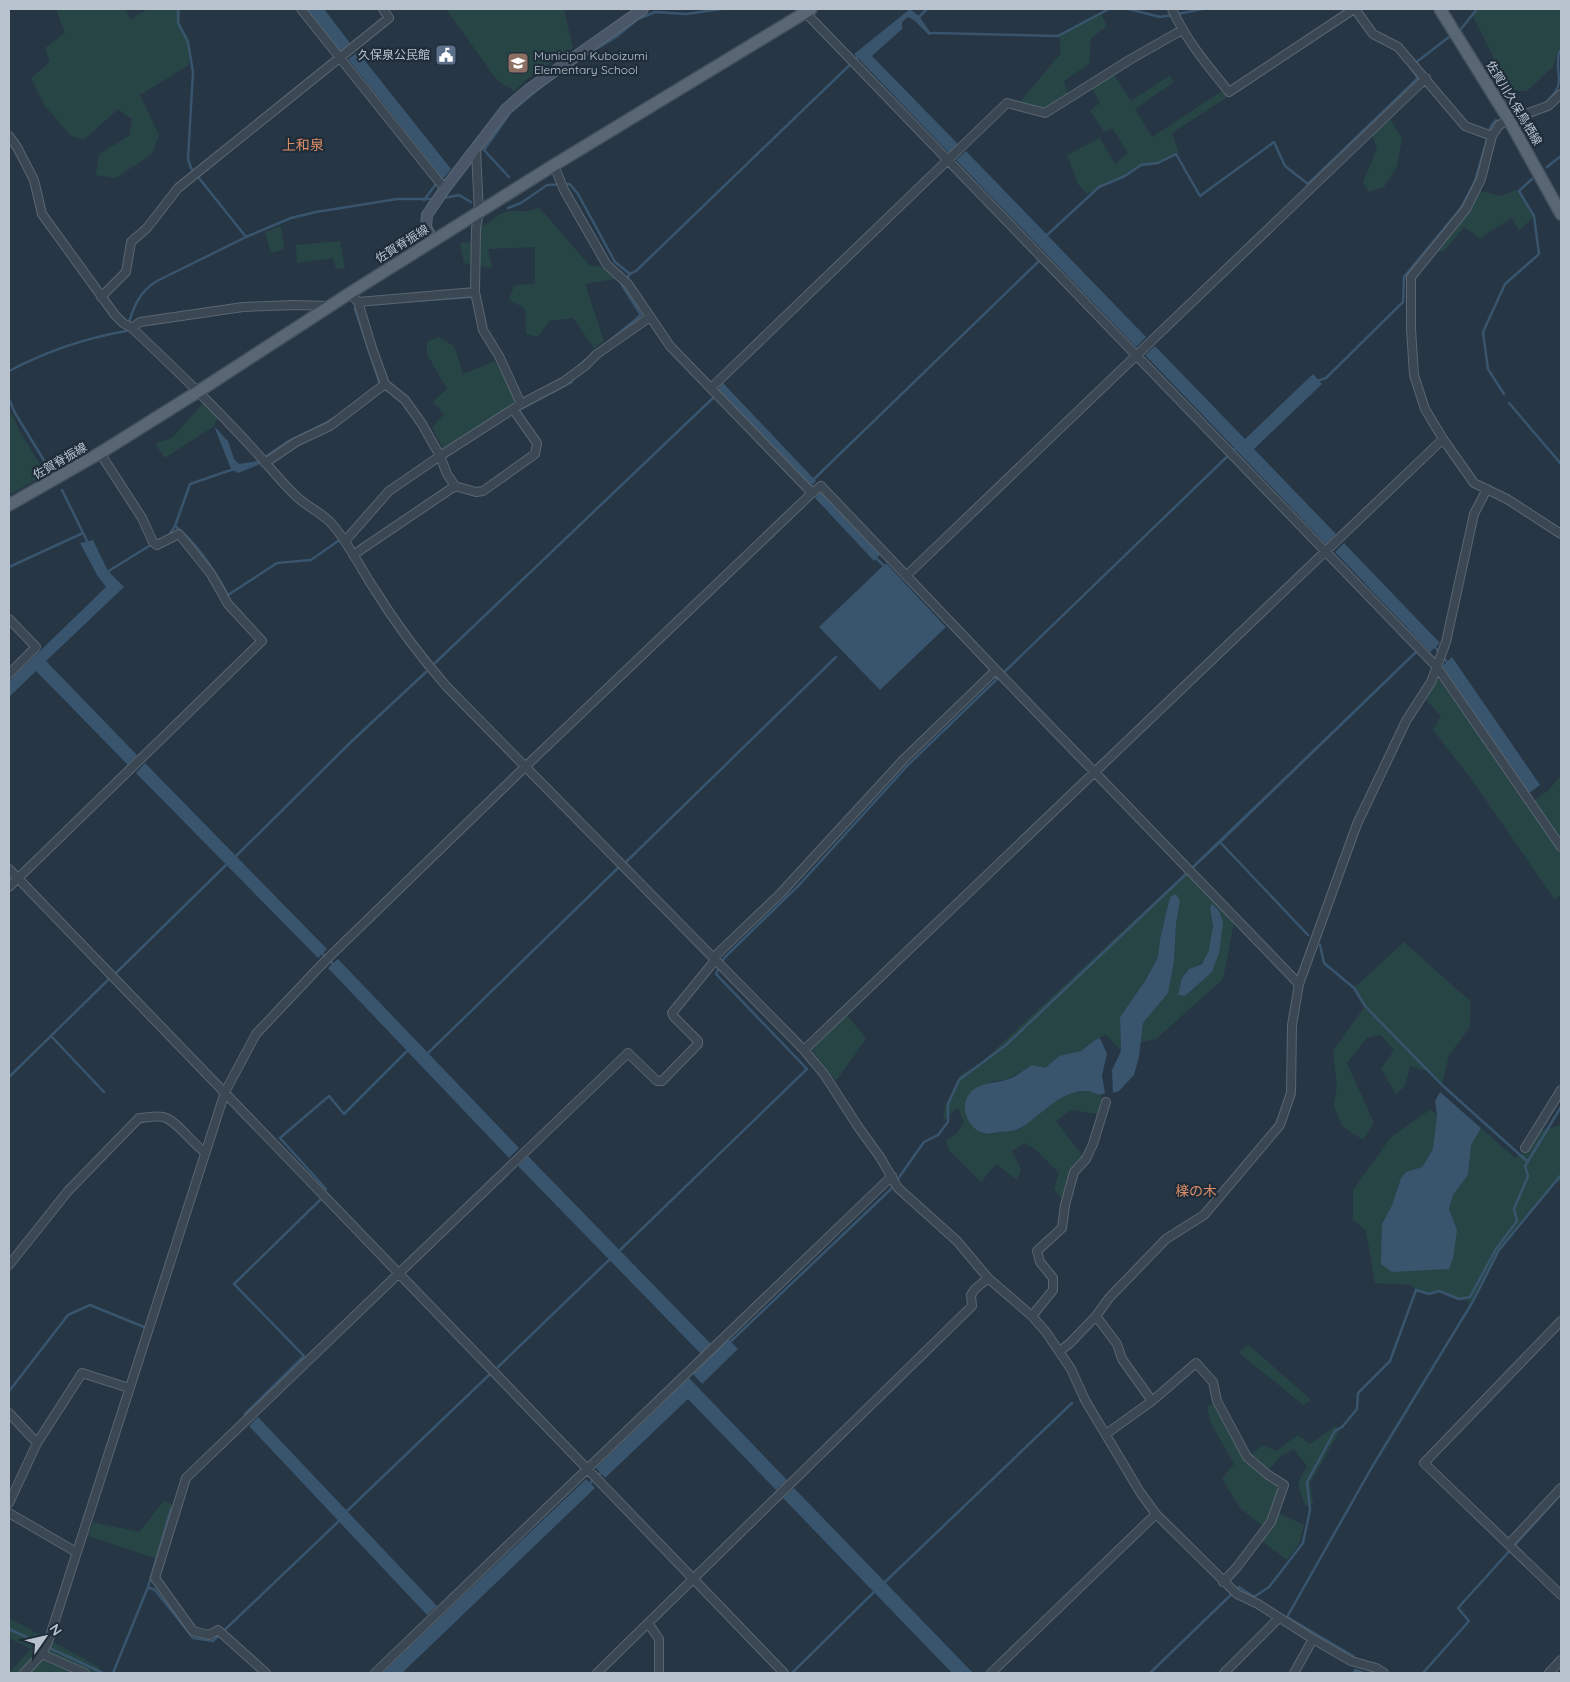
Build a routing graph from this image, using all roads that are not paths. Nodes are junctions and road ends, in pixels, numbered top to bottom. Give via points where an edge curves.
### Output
1 (302, 9) edge
2 (383, 9) edge
3 (643, 9) edge
4 (1354, 9) edge
5 (1440, 9) edge
6 (806, 10) edge
7 (1174, 13) edge
8 (1182, 30) junction
9 (340, 57) junction
10 (1426, 78) junction
11 (1561, 94) edge
12 (1509, 120) junction
13 (9, 136) edge
14 (1492, 136) junction
15 (476, 150) junction
16 (948, 161) junction
17 (554, 165) junction
18 (444, 191) junction
19 (479, 213) junction
20 (1561, 214) edge
21 (433, 241) junction
22 (475, 292) junction
23 (350, 293) junction
24 (101, 298) junction
25 (358, 302) junction
26 (330, 306) junction
27 (650, 317) junction
28 (132, 328) junction
29 (1138, 352) junction
30 (386, 384) junction
31 (711, 388) junction
32 (198, 392) junction
33 (521, 404) junction
34 (513, 409) junction
35 (1443, 439) junction
36 (100, 453) junction
37 (440, 456) junction
38 (265, 463) junction
39 (455, 486) junction
40 (1487, 489) junction
41 (815, 490) junction
42 (9, 506) edge
43 (1561, 534) edge
44 (345, 541) junction
45 (1325, 552) junction
46 (353, 556) junction
47 (907, 575) junction
48 (9, 619) edge
49 (1437, 668) junction
50 (996, 670) junction
51 (9, 674) edge
52 (526, 766) junction
53 (1095, 772) junction
54 (1561, 847) edge
55 (9, 869) edge
56 (18, 878) junction
57 (9, 887) edge
58 (718, 963) junction
59 (1299, 984) junction
60 (804, 1050) junction
61 (1561, 1090) edge
62 (224, 1092) junction
63 (1106, 1102) dead end
64 (1525, 1148) dead end
65 (205, 1152) junction
66 (892, 1176) junction
67 (9, 1265) edge
68 (399, 1273) junction
69 (988, 1278) junction
70 (1032, 1316) junction
71 (1096, 1316) junction
72 (1561, 1321) edge
73 (1060, 1351) junction
74 (129, 1388) junction
75 (1152, 1401) junction
76 (9, 1413) edge
77 (1106, 1434) junction
78 (37, 1443) junction
79 (587, 1469) junction
80 (1560, 1493) edge
81 (9, 1502) edge
82 (9, 1513) edge
83 (1156, 1514) junction
84 (1509, 1544) junction
85 (76, 1552) junction
86 (692, 1578) junction
87 (1223, 1582) junction
88 (1561, 1595) edge
89 (1279, 1618) junction
90 (648, 1623) junction
91 (1313, 1639) junction
92 (42, 1654) junction
93 (1561, 1660) edge
94 (24, 1673) edge
95 (85, 1673) edge
96 (266, 1673) edge
97 (375, 1673) edge
98 (597, 1673) edge
99 (659, 1673) edge
100 (784, 1673) edge
101 (991, 1673) edge
102 (1224, 1673) edge
103 (1294, 1673) edge
104 (1384, 1673) edge
105 (1549, 1673) edge

1 - 9 street
2 - 9 street via 389,18
3 - 15 street via 528,90 506,109
4 - 8 street via 1229,92
4 - 10 street via 1373,34 1398,47
5 - 12 main road, 佐賀川久保鳥栖線
6 - 16 street
6 - 17 main road, 佐賀脊振線
7 - 8 street
8 - 16 street via 1045,113 1007,103
9 - 18 street
9 - 24 street via 178,188 147,228 131,242 126,272
10 - 14 street via 1465,126
10 - 29 street
11 - 12 street via 1548,106
12 - 14 street via 1499,125
12 - 20 main road, 佐賀川久保鳥栖線
13 - 24 street via 34,180 42,214
14 - 35 street via 1481,178 1466,209 1411,277 1414,375 1425,408
15 - 18 street
15 - 19 street
16 - 29 street
16 - 31 street
17 - 19 main road, 佐賀脊振線
17 - 27 street via 564,190 607,265 624,281
18 - 21 street via 425,222
19 - 21 main road, 佐賀脊振線
19 - 22 street
21 - 23 main road, 佐賀脊振線
22 - 25 street
22 - 33 street via 483,330
23 - 25 street
23 - 26 main road, 佐賀脊振線
24 - 28 street via 122,323
25 - 30 street
26 - 28 street via 243,306 140,322
26 - 32 main road, 佐賀脊振線
27 - 31 street via 670,346
27 - 33 street via 563,382
28 - 32 street
29 - 45 street
29 - 47 street
30 - 37 street via 405,400
30 - 38 street via 330,426 296,442
31 - 41 street
32 - 36 main road, 佐賀脊振線
32 - 38 street
33 - 34 street
34 - 37 street
34 - 39 street via 537,443 535,454 483,491
35 - 40 street via 1474,483
35 - 45 street
36 - 42 main road, 佐賀脊振線
36 - 56 street via 155,544 178,534 211,574 228,604 262,641
37 - 39 street
37 - 44 street via 388,491
38 - 44 street via 296,497 331,523
39 - 46 street
40 - 43 street
40 - 49 street via 1474,514
41 - 47 street via 821,486
41 - 52 street
44 - 46 street
45 - 49 street
45 - 53 street
46 - 52 street via 430,667
47 - 50 street
48 - 51 street via 36,647
49 - 54 street
49 - 59 street via 1406,721 1357,824
50 - 53 street
50 - 58 street via 904,759 780,894 715,956
52 - 58 street
52 - 62 street via 328,958 256,1034
53 - 59 street
53 - 60 street
55 - 56 street
56 - 57 street
56 - 62 street
58 - 60 street
58 - 68 street via 712,964 672,1012 698,1044 662,1081 657,1081 628,1052
59 - 71 street via 1292,1025 1291,1093 1280,1125 1204,1215 1166,1239
60 - 66 street via 824,1074
61 - 64 street
62 - 65 street
62 - 68 street
63 - 70 street via 1093,1144 1086,1159 1074,1172 1062,1228 1037,1250 1040,1262 1053,1278 1053,1290
65 - 67 street via 163,1117 139,1118 68,1192
65 - 74 street
66 - 69 street via 898,1188 958,1241
66 - 79 street
68 - 79 street
68 - 96 street via 186,1478 155,1578 193,1632 209,1635 221,1632
69 - 70 street
69 - 86 street via 971,1295 972,1306
70 - 73 street
71 - 73 street
71 - 75 street
72 - 84 street via 1424,1463
73 - 77 street
74 - 78 street via 82,1373
74 - 85 street
75 - 77 street
75 - 87 street via 1196,1363 1213,1382 1217,1401 1247,1457 1284,1485 1271,1522
76 - 78 street
77 - 83 street
78 - 81 street
79 - 86 street
79 - 97 street
80 - 84 street
82 - 85 street
83 - 87 street
83 - 101 street
84 - 88 street
85 - 92 street
86 - 90 street
86 - 100 street
87 - 89 street via 1237,1594
89 - 91 street
89 - 102 street
90 - 98 street
90 - 99 street via 659,1639
91 - 103 street
91 - 104 street via 1354,1662
92 - 94 street
92 - 95 street
93 - 105 street

